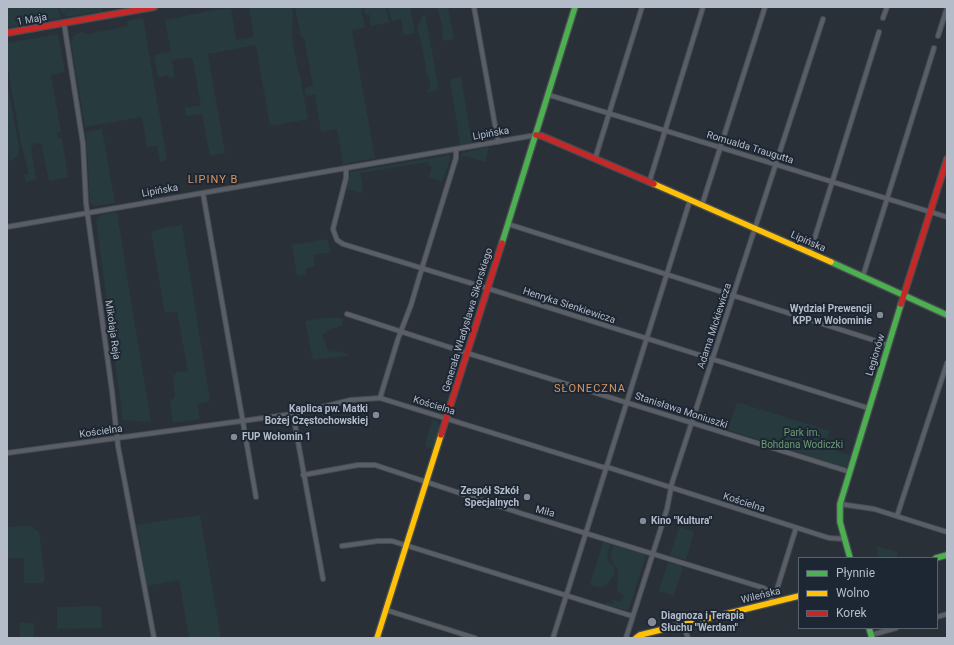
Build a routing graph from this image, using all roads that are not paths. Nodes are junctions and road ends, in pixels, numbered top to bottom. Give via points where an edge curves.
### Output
1 (154, 7) edge
2 (474, 7) edge
3 (576, 7) edge
4 (642, 7) edge
5 (703, 7) edge
6 (765, 7) edge
7 (887, 7) edge
8 (947, 8) edge
9 (883, 18) dead end
10 (823, 19) dead end
11 (64, 23) junction
12 (879, 32) dead end
13 (7, 33) edge
14 (938, 36) dead end
15 (934, 48) dead end
16 (549, 95) junction
17 (610, 113) junction
18 (665, 131) junction
19 (536, 135) junction
20 (498, 142) junction
21 (720, 148) junction
22 (456, 149) junction
23 (595, 159) junction
24 (947, 159) edge
25 (776, 164) junction
26 (346, 168) junction
27 (832, 182) junction
28 (649, 183) junction
29 (203, 193) junction
30 (887, 199) junction
31 (690, 200) junction
32 (702, 206) junction
33 (931, 212) junction
34 (88, 213) junction
35 (947, 217) edge
36 (508, 224) junction
37 (7, 227) edge
38 (755, 229) junction
39 (810, 253) junction
40 (422, 268) junction
41 (668, 274) junction
42 (863, 276) junction
43 (487, 288) junction
44 (733, 295) junction
45 (904, 295) junction
46 (347, 314) dead end
47 (947, 315) edge
48 (400, 332) junction
49 (648, 339) junction
50 (889, 345) junction
51 (467, 353) junction
52 (712, 359) junction
53 (947, 363) edge
54 (380, 398) junction
55 (627, 403) junction
56 (868, 408) junction
57 (293, 414) junction
58 (447, 418) junction
59 (243, 420) junction
60 (692, 423) junction
61 (117, 438) junction
62 (7, 453) edge
63 (607, 467) junction
64 (850, 472) junction
65 (303, 475) junction
66 (427, 483) junction
67 (672, 488) junction
68 (256, 497) dead end
69 (840, 504) junction
70 (897, 516) junction
71 (796, 528) junction
72 (947, 532) edge
73 (586, 533) junction
74 (844, 539) junction
75 (342, 546) dead end
76 (406, 546) junction
77 (653, 553) junction
78 (850, 557) edge
79 (323, 579) dead end
80 (769, 592) junction
81 (566, 595) junction
82 (798, 596) edge
83 (772, 603) junction
84 (386, 610) junction
85 (632, 616) junction
86 (684, 624) junction
87 (893, 629) edge
88 (871, 636) edge
89 (154, 638) edge
90 (377, 638) edge
91 (475, 638) edge
92 (553, 638) edge
93 (626, 638) edge
94 (636, 638) edge
95 (688, 638) edge

1 - 11 street, 1 Maja
2 - 20 street
3 - 16 street, Generała Władysława Sikorskiego
4 - 17 street
5 - 18 street
6 - 21 street
7 - 9 street
8 - 14 street
10 - 25 street, Adama Mickiewicza
11 - 13 street, 1 Maja
11 - 34 street, Mikołaja Reja via 83,144
12 - 27 street
15 - 30 street
16 - 17 street, Romualda Traugutta
16 - 19 street, Generała Władysława Sikorskiego
17 - 18 street, Romualda Traugutta
17 - 23 street
18 - 21 street, Romualda Traugutta
18 - 28 street
19 - 20 street, Lipińska
19 - 23 street, Lipińska
19 - 36 street, Generała Władysława Sikorskiego
20 - 22 street, Lipińska
21 - 25 street, Romualda Traugutta
21 - 32 street
22 - 26 street, Lipińska
22 - 40 street via 456,158
23 - 28 street, Lipińska
24 - 33 street, Legionów
25 - 27 street, Romualda Traugutta
25 - 38 street, Adama Mickiewicza
26 - 29 street, Lipińska
26 - 40 street, Henryka Sienkiewicza via 346,178 334,225 337,240
27 - 30 street, Romualda Traugutta
27 - 39 street
28 - 31 street, Lipińska
29 - 34 street, Lipińska
29 - 59 street
30 - 33 street, Romualda Traugutta
30 - 42 street
31 - 32 street, Lipińska
31 - 41 street
32 - 38 street, Lipińska
33 - 35 street, Romualda Traugutta
33 - 45 street, Legionów
34 - 37 street, Lipińska
34 - 61 street, Mikołaja Reja
36 - 41 street
36 - 43 street, Generała Władysława Sikorskiego
38 - 39 street, Lipińska
38 - 44 street, Adama Mickiewicza
39 - 42 street, Lipińska
40 - 43 street, Henryka Sienkiewicza
40 - 48 street
41 - 44 street
41 - 49 street
42 - 45 street, Lipińska
43 - 49 street, Henryka Sienkiewicza
43 - 51 street, Generała Władysława Sikorskiego
44 - 50 street
44 - 52 street, Adama Mickiewicza
45 - 47 street, Lipińska
45 - 50 street, Legionów
46 - 48 street, Stanisława Moniuszki
48 - 51 street, Stanisława Moniuszki
48 - 54 street
49 - 52 street, Henryka Sienkiewicza
49 - 55 street
50 - 56 street, Legionów
51 - 55 street, Stanisława Moniuszki
51 - 58 street, Generała Władysława Sikorskiego
52 - 56 street, Henryka Sienkiewicza
52 - 60 street, Adama Mickiewicza
53 - 70 street
54 - 57 street, Kościelna via 351,400
54 - 58 street, Kościelna
55 - 60 street, Stanisława Moniuszki
55 - 63 street
56 - 64 street, Legionów
57 - 59 street, Kościelna
57 - 65 street
58 - 63 street, Kościelna
58 - 66 street, Generała Władysława Sikorskiego
59 - 61 street, Kościelna
59 - 68 street
60 - 64 street, Stanisława Moniuszki
60 - 67 street, Adama Mickiewicza
61 - 62 street, Kościelna
61 - 89 street, Mikołaja Reja
63 - 67 street, Kościelna
63 - 73 street
64 - 69 street, Legionów
65 - 66 street, Miła via 368,464
65 - 79 street
66 - 73 street, Miła
66 - 76 street, Generała Władysława Sikorskiego
67 - 71 street, Kościelna
67 - 77 street, Adama Mickiewicza
69 - 70 street via 874,509
69 - 74 street, Legionów via 839,515
70 - 72 street
71 - 74 street, Kościelna via 831,539
71 - 80 street via 777,588
73 - 77 street, Miła
73 - 81 street
74 - 78 street, Legionów
75 - 76 street via 383,540
76 - 81 street
76 - 84 street, Generała Władysława Sikorskiego
77 - 80 street, Miła via 764,588
77 - 85 street, Adama Mickiewicza
80 - 83 street
81 - 85 street
81 - 92 street
82 - 83 street, Wileńska
83 - 86 street, Wileńska
84 - 90 street, Generała Władysława Sikorskiego
84 - 91 street
85 - 93 street, Adama Mickiewicza
86 - 94 street, Wileńska
86 - 95 street
87 - 88 street

